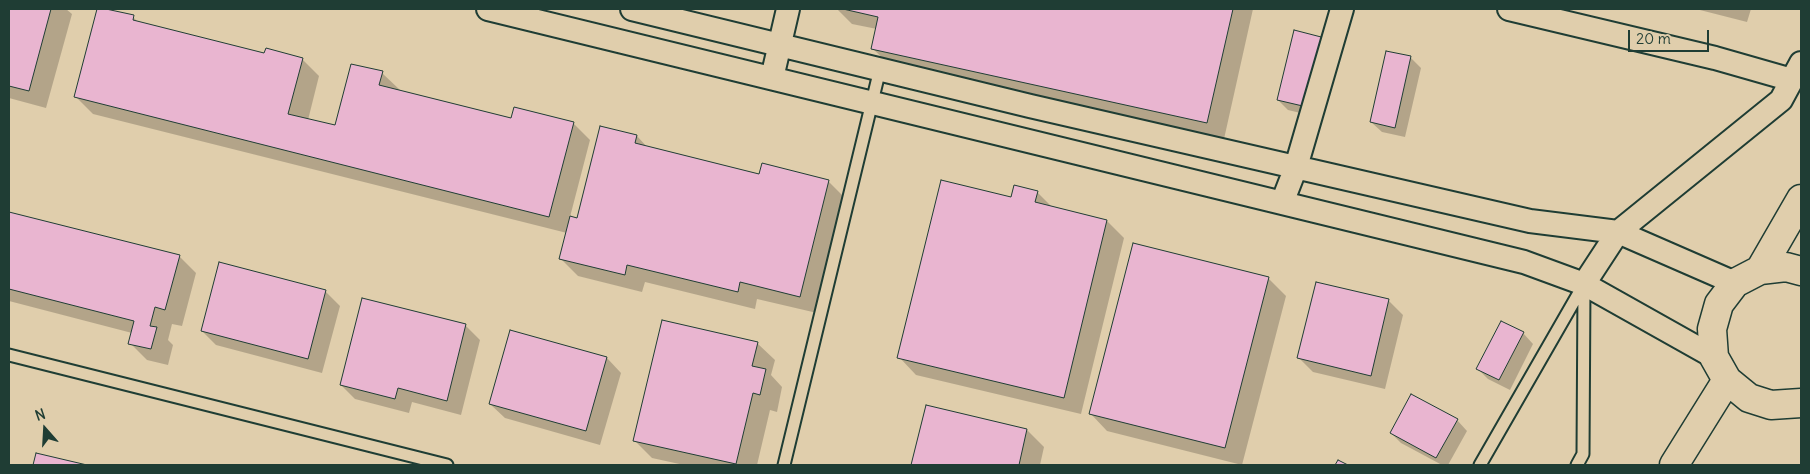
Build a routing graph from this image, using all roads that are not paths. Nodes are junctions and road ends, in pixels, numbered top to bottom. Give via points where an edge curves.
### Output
1 (488, 9) edge
2 (632, 9) edge
3 (788, 9) edge
4 (1342, 9) edge
5 (1519, 10) edge
6 (780, 45) junction
7 (880, 70) junction
8 (1796, 71) edge
9 (772, 78) junction
10 (872, 102) junction
11 (1296, 167) junction
12 (1801, 199) edge
13 (1282, 203) junction
14 (1618, 232) junction
15 (1760, 270) junction
16 (1801, 271) edge
17 (1735, 283) junction
18 (1584, 284) junction
19 (9, 355) edge
20 (1721, 369) junction
21 (1801, 403) edge
22 (447, 465) edge
23 (784, 465) edge
24 (1480, 465) edge
25 (1577, 465) edge
26 (1674, 465) edge

1 - 9 street
2 - 6 street
3 - 6 street
4 - 11 street
5 - 8 street via 1715,58
6 - 7 street
6 - 9 street
7 - 10 lane
7 - 11 street
8 - 14 street via 1780,100
9 - 10 street
10 - 13 street
10 - 23 lane
11 - 13 street
11 - 14 street via 1530,221
12 - 15 street
13 - 18 street via 1524,262
14 - 17 street
14 - 18 street
15 - 16 street via 1786,267
15 - 17 street
17 - 20 street via 1719,304 1712,329
18 - 20 street
18 - 24 lane
18 - 25 lane via 1583,454
19 - 22 lane
20 - 21 street via 1749,398 1771,405
20 - 26 street

